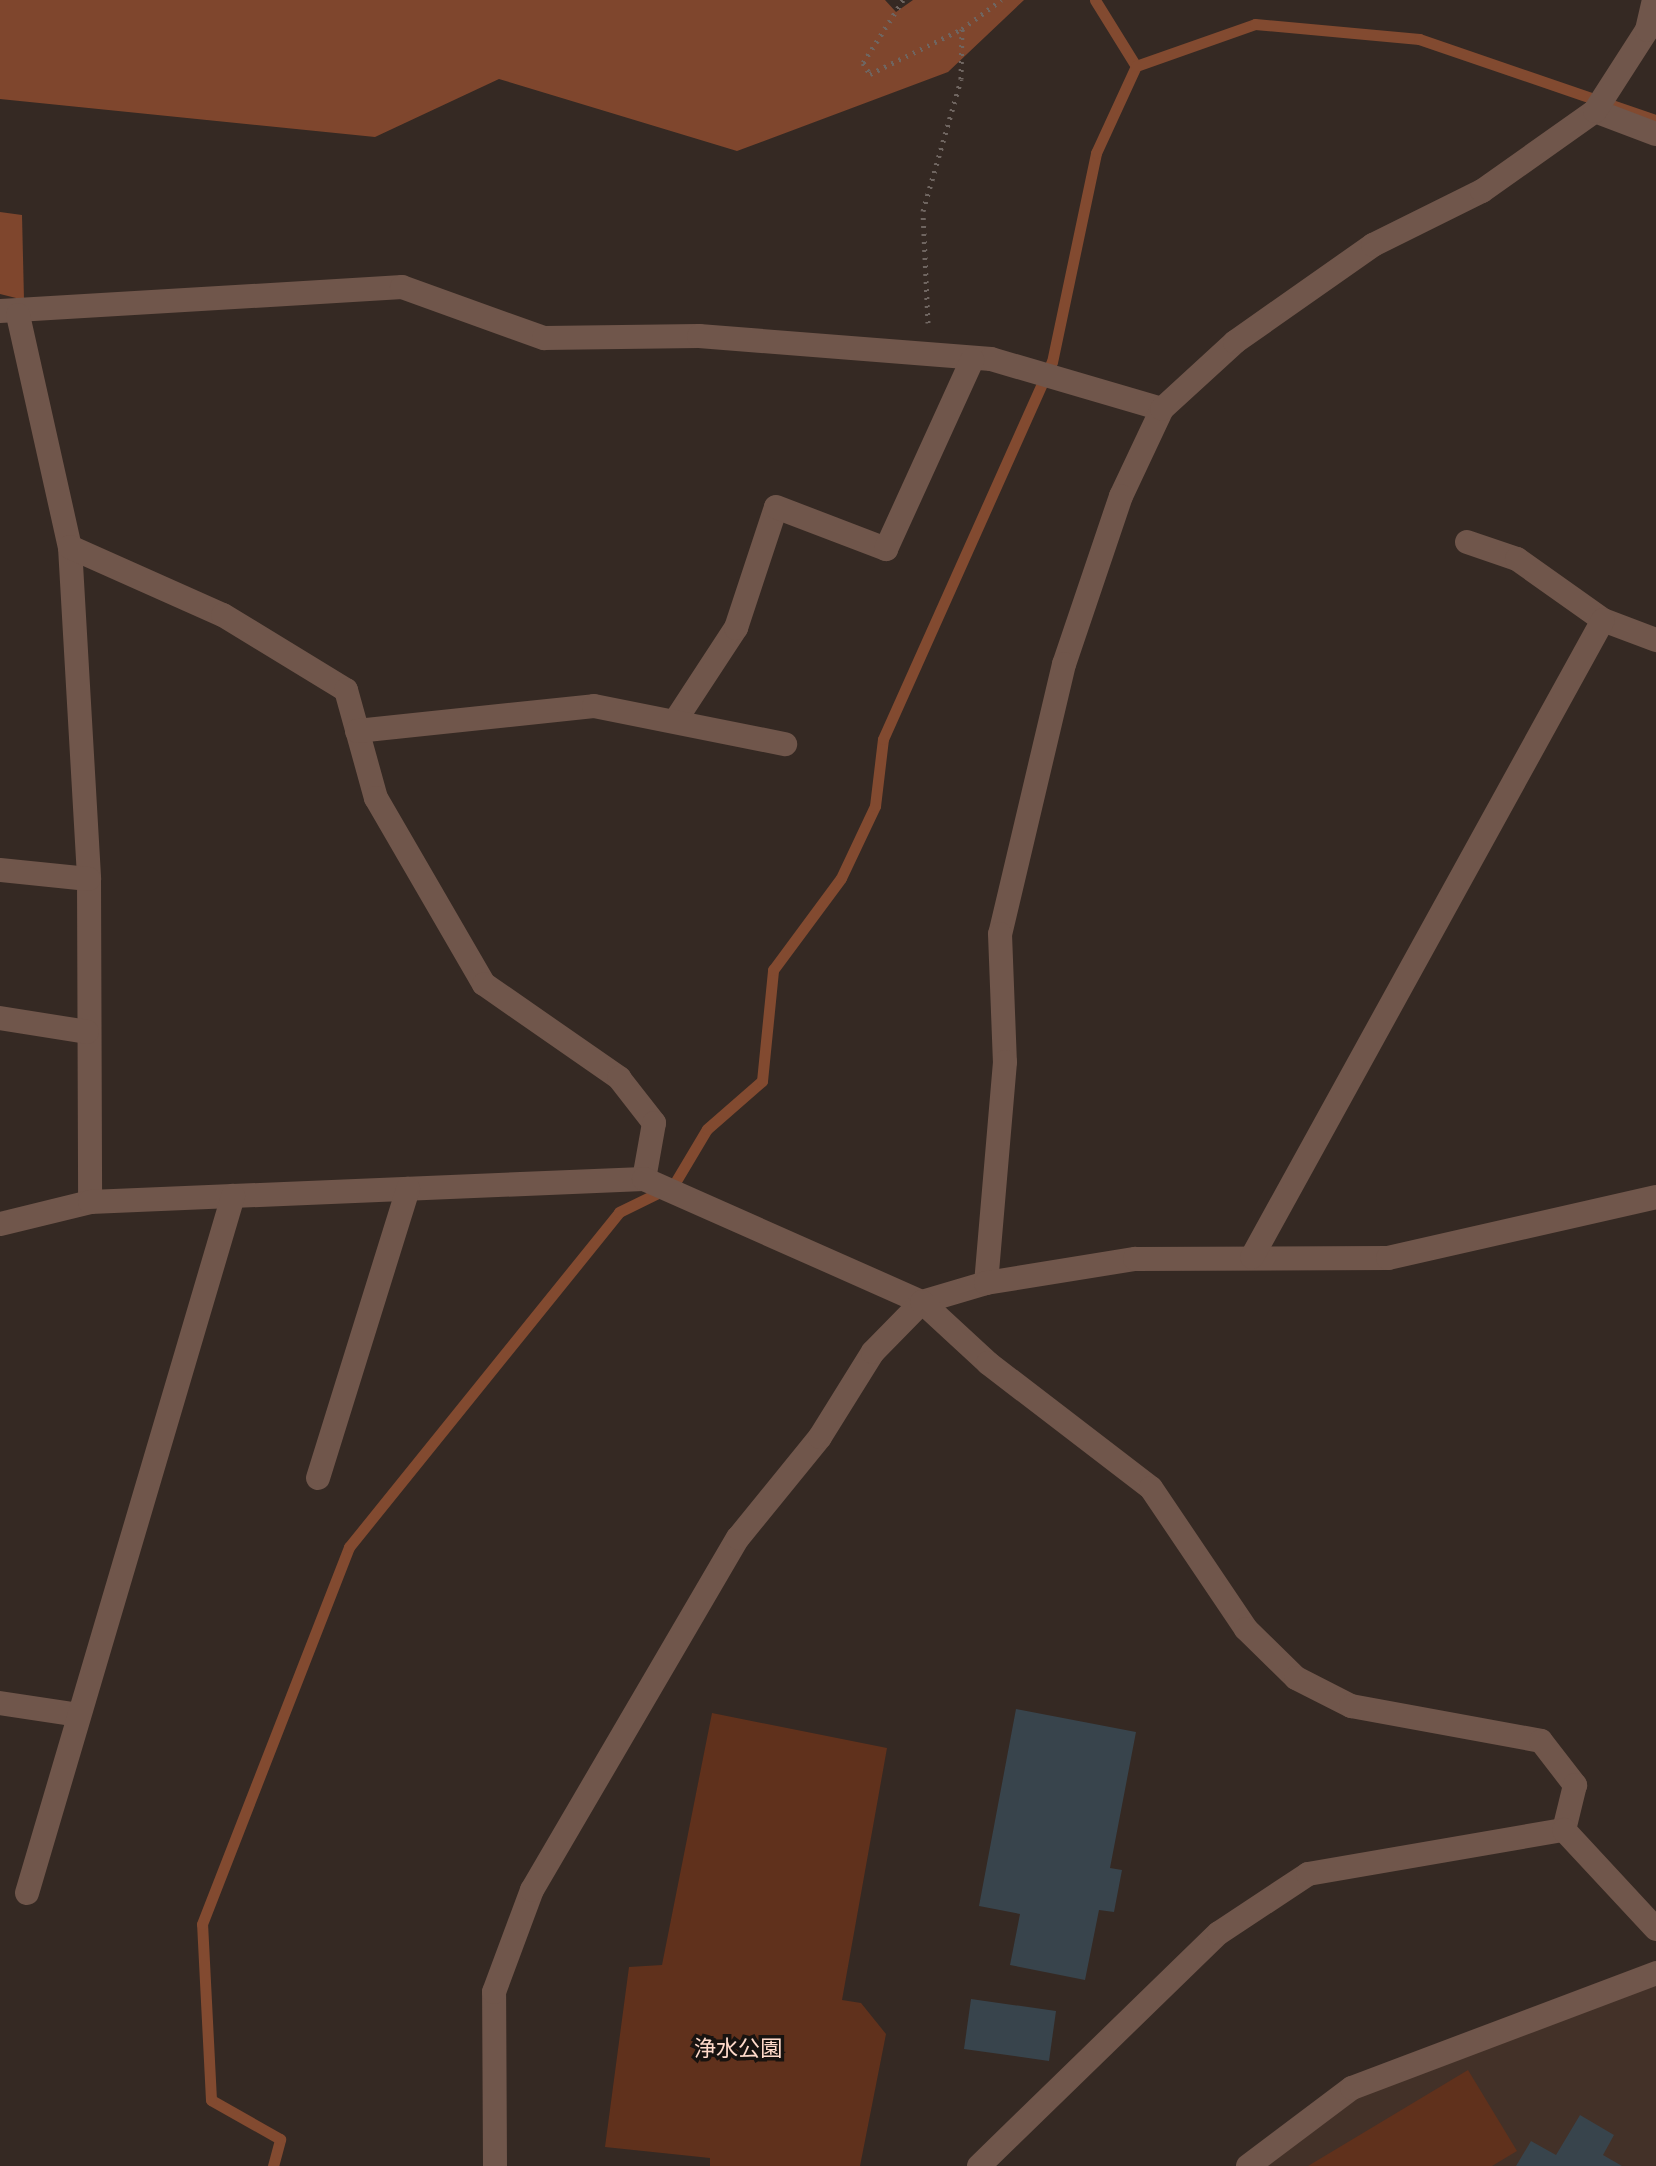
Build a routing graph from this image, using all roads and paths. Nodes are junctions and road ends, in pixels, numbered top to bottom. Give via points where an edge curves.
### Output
1 (903, 0) edge
2 (1001, 0) edge
3 (1654, 0) edge
4 (962, 29) junction
5 (1595, 111) junction
6 (1656, 134) edge
7 (9, 313) edge
8 (921, 354) junction
9 (972, 360) junction
10 (1162, 409) junction
11 (1467, 542) dead end
12 (70, 547) junction
13 (1603, 620) junction
14 (1656, 640) edge
15 (677, 718) junction
16 (357, 731) junction
17 (785, 744) dead end
18 (0, 870) edge
19 (89, 879) junction
20 (0, 1018) edge
21 (87, 1032) junction
22 (644, 1179) junction
23 (408, 1189) junction
24 (233, 1196) junction
25 (1656, 1197) edge
26 (90, 1202) junction
27 (0, 1224) edge
28 (1252, 1257) junction
29 (986, 1283) junction
30 (922, 1302) junction
31 (318, 1478) dead end
32 (0, 1703) edge
33 (78, 1715) junction
34 (1564, 1830) junction
35 (27, 1893) dead end
36 (1656, 1929) edge
37 (1656, 1973) edge
38 (495, 2166) edge
39 (979, 2166) edge
40 (1248, 2166) edge

1 - 4 path via 863,63 870,74
2 - 4 path
3 - 5 street via 1647,30
4 - 8 path via 961,79 923,211 928,335
5 - 6 street
5 - 10 street via 1482,191 1373,245 1235,342
7 - 8 street via 402,287 544,338 699,336
7 - 12 street
8 - 9 street
9 - 10 street via 1028,367 1072,387
9 - 15 street via 886,549 776,507 736,628
10 - 29 street via 1121,496 1064,664 1000,934 1005,1062
11 - 13 street via 1517,559
12 - 16 street via 223,615 346,690
12 - 19 street
13 - 14 street
13 - 28 street
15 - 16 street via 594,706
15 - 17 street
16 - 22 street via 376,798 484,984 619,1078 654,1123
18 - 19 street
19 - 21 street
20 - 21 street
21 - 26 street
22 - 23 street
22 - 30 street
23 - 24 street
23 - 31 street
24 - 26 street
24 - 33 street via 151,1493 126,1549
25 - 28 street via 1388,1258
26 - 27 street
28 - 29 street via 1135,1259
29 - 30 street
30 - 34 street via 988,1363 1151,1488 1246,1629 1296,1678 1351,1706 1541,1741 1575,1785
30 - 38 street via 873,1352 820,1437 738,1538 532,1890 494,1992
32 - 33 street
33 - 35 street
34 - 36 street
34 - 39 street via 1308,1874 1219,1933
37 - 40 street via 1352,2088

